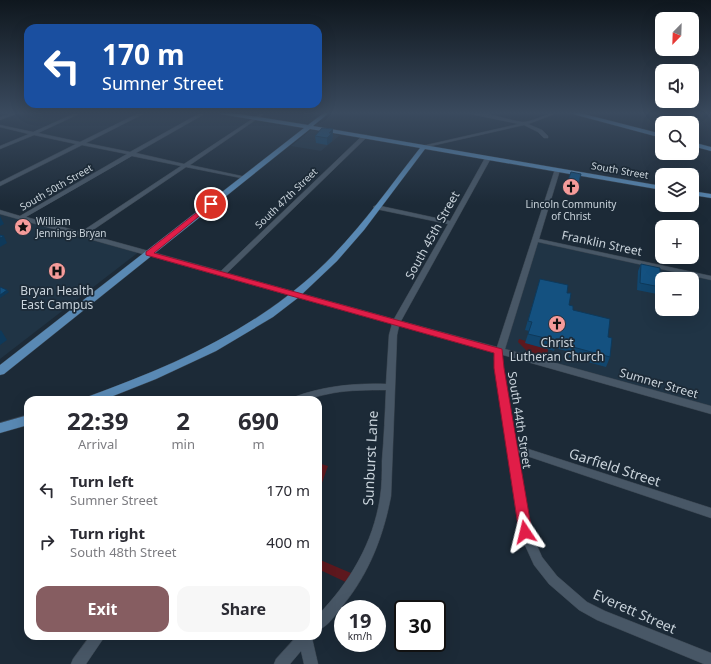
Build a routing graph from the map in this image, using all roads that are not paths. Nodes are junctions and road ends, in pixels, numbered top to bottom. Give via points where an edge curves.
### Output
1 (11, 143) edge
2 (80, 143) joint
3 (150, 143) edge
4 (220, 143) edge
5 (289, 143) edge
6 (358, 143) edge
7 (402, 143) edge
8 (441, 143) edge
9 (699, 146) edge
10 (424, 147) junction
11 (0, 148) edge
12 (711, 149) edge
13 (131, 154) junction
14 (488, 158) junction
15 (185, 166) junction
16 (557, 170) junction
17 (244, 178) junction
18 (0, 184) edge
19 (655, 187) edge
20 (699, 194) edge
21 (711, 196) edge
22 (376, 207) junction
23 (0, 212) edge
24 (20, 218) junction
25 (452, 223) junction
26 (81, 235) junction
27 (535, 240) junction
28 (148, 254) junction
29 (222, 274) junction
30 (711, 278) edge
31 (295, 295) junction
32 (396, 323) junction
33 (499, 351) junction
34 (0, 371) edge
35 (390, 387) junction
36 (102, 396) edge
37 (310, 396) edge
38 (711, 410) edge
39 (24, 421) edge
40 (0, 428) edge
41 (511, 447) junction
42 (711, 513) edge
43 (538, 561) joint
44 (322, 620) edge
45 (95, 640) edge
46 (302, 640) edge
47 (306, 640) edge
48 (711, 660) edge
49 (78, 664) edge
50 (281, 664) edge
51 (311, 664) edge

1 - 11 street
2 - 13 street
2 - 18 street
3 - 13 street, South 50th Street
4 - 15 street
5 - 17 main road
6 - 29 street, South 47th Street
7 - 10 main road, South Street
8 - 10 street
9 - 12 main road
10 - 14 main road, South Street
10 - 22 main road
13 - 15 street
13 - 24 street, South 50th Street
14 - 16 main road, South Street
14 - 25 street, South 45th Street
15 - 17 street
15 - 26 street
16 - 19 main road, South Street
16 - 27 street, South 44th Street
17 - 28 main road
20 - 21 main road
22 - 25 street
22 - 31 main road via 335,258
23 - 24 street, Sumner Street
24 - 26 street, Sumner Street
25 - 32 street, South 45th Street
26 - 28 street, Sumner Street
27 - 30 street, Franklin Street
27 - 33 street, South 44th Street
28 - 29 street, Sumner Street
28 - 34 main road
29 - 31 street, Sumner Street
31 - 32 street, Sumner Street
31 - 36 main road via 247,328 190,359
32 - 33 street, Sumner Street
32 - 35 street, Sunburst Lane
33 - 38 street, Sumner Street
33 - 41 street, South 44th Street via 499,368
35 - 37 street via 335,388
35 - 44 street, Sunburst Lane via 386,496 378,534 359,574
39 - 40 main road
41 - 42 street, Garfield Street
41 - 43 street, South 44th Street via 525,532
43 - 48 street, Everett Street via 552,580 583,606 600,616
45 - 49 street
46 - 50 street
47 - 51 street

